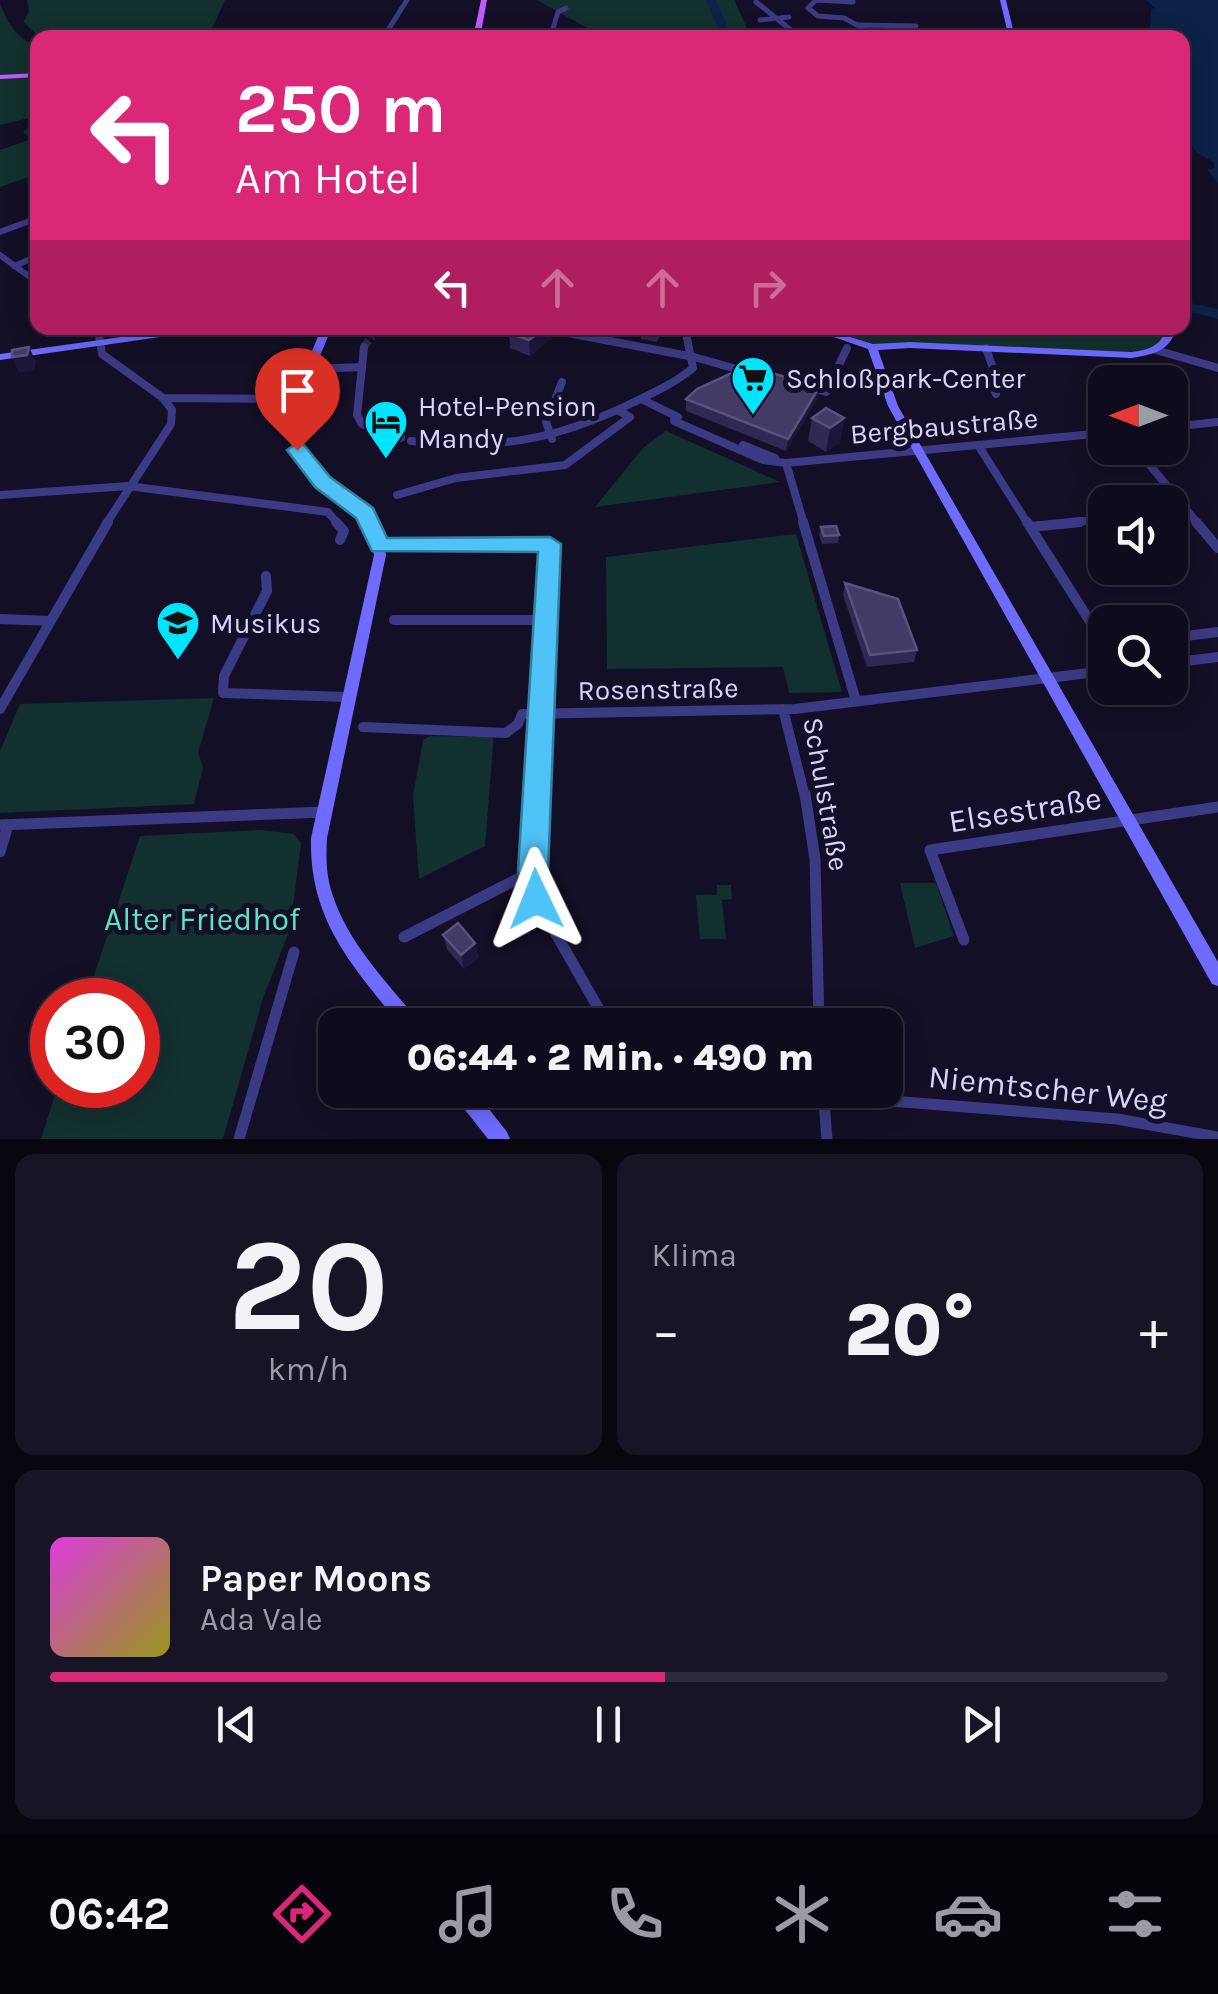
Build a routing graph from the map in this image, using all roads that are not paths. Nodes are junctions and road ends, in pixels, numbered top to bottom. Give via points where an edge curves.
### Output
1 (407, 0) edge
2 (484, 0) edge
3 (816, 0) edge
4 (1003, 0) edge
5 (756, 2) edge
6 (853, 2) edge
7 (566, 8) dead end
8 (789, 17) dead end
9 (777, 18) junction
10 (760, 20) dead end
11 (856, 25) junction
12 (916, 26) dead end
13 (388, 30) edge
14 (478, 30) edge
15 (552, 30) edge
16 (791, 30) edge
17 (866, 30) edge
18 (1010, 30) edge
19 (30, 75) edge
20 (0, 77) edge
21 (30, 221) edge
22 (0, 232) edge
23 (0, 256) edge
24 (30, 259) edge
25 (14, 266) junction
26 (30, 277) edge
27 (100, 335) edge
28 (152, 335) edge
29 (324, 335) edge
30 (562, 335) edge
31 (688, 335) edge
32 (835, 335) edge
33 (1170, 335) edge
34 (101, 342) junction
35 (872, 347) junction
36 (364, 348) tunnel mouth
37 (848, 348) dead end
38 (986, 348) junction
39 (1156, 350) junction
40 (0, 357) edge
41 (694, 357) junction
42 (362, 367) junction
43 (1218, 368) edge
44 (312, 369) junction
45 (756, 374) edge
46 (562, 382) dead end
47 (791, 383) edge
48 (996, 394) dead end
49 (163, 398) junction
50 (280, 399) dead end
51 (641, 399) junction
52 (619, 410) junction
53 (1218, 422) edge
54 (1188, 425) edge
55 (1088, 434) edge
56 (552, 438) junction
57 (978, 445) junction
58 (918, 450) junction
59 (786, 464) junction
60 (1150, 465) edge
61 (128, 486) junction
62 (397, 494) dead end
63 (0, 495) edge
64 (1088, 521) edge
65 (1030, 527) junction
66 (340, 540) dead end
67 (550, 544) joint
68 (380, 546) junction
69 (1218, 548) edge
70 (266, 576) dead end
71 (0, 618) edge
72 (1088, 618) edge
73 (50, 620) junction
74 (394, 620) dead end
75 (545, 620) junction
76 (1218, 632) edge
77 (1188, 636) edge
78 (1218, 657) edge
79 (1188, 661) edge
80 (1088, 673) edge
81 (1046, 678) junction
82 (348, 697) junction
83 (856, 701) junction
84 (1, 703) edge
85 (783, 710) junction
86 (540, 713) junction
87 (363, 727) dead end
88 (1218, 807) edge
89 (325, 812) junction
90 (1127, 820) junction
91 (4, 825) edge
92 (0, 852) edge
93 (533, 871) junction
94 (404, 937) dead end
95 (964, 940) dead end
96 (294, 952) dead end
97 (1218, 978) edge
98 (398, 1008) edge
99 (598, 1008) edge
100 (819, 1008) edge
101 (903, 1101) edge
102 (476, 1108) edge
103 (824, 1108) edge
104 (1218, 1137) edge
105 (239, 1139) edge
106 (500, 1139) edge
107 (827, 1139) edge

1 - 13 street
2 - 14 main road
3 - 6 street
3 - 11 street via 808,8 818,16
4 - 18 street
5 - 9 street
7 - 15 street
8 - 9 street
9 - 10 street
9 - 16 street
11 - 12 street
11 - 17 street
19 - 20 main road
21 - 22 street
23 - 25 street
24 - 25 street
25 - 26 street
27 - 34 street
28 - 34 street
29 - 44 street
30 - 41 street
31 - 41 street
32 - 35 street
33 - 39 street
34 - 40 street
34 - 49 street via 102,354
35 - 38 street
35 - 58 street via 888,396
36 - 42 street
37 - 47 street via 826,392
38 - 39 street
38 - 48 street
39 - 43 street
41 - 45 street
41 - 51 street via 688,373
42 - 44 street
42 - 56 street via 362,424 406,440 506,446
44 - 68 street via 295,416 297,450 323,482 365,514
46 - 56 street via 546,422
49 - 50 street
49 - 61 street via 172,410 170,424
51 - 52 street
51 - 59 street via 674,421
52 - 56 street
52 - 62 street via 630,417 565,464 456,478
53 - 54 street
55 - 57 street, Bergbaustraße
57 - 58 street, Bergbaustraße
57 - 65 street
58 - 59 street, Bergbaustraße
58 - 81 street
59 - 83 street, Schulstraße
60 - 69 street
61 - 63 street
61 - 66 street via 328,512 344,531
61 - 73 street
64 - 65 street
65 - 72 street
67 - 68 street
67 - 75 street
68 - 82 street
70 - 82 street via 267,591 224,676 224,693
71 - 73 street
73 - 84 street
74 - 75 street
75 - 86 street
76 - 77 street
78 - 79 street
80 - 81 street
81 - 83 street
81 - 90 street
82 - 89 street
83 - 85 street, Schulstraße
85 - 86 street, Rosenstraße
85 - 100 street, Schulstraße via 810,815
86 - 87 street, Rosenstraße via 522,714 506,732
86 - 93 street
88 - 90 street, Elsestraße
89 - 91 street
89 - 98 street via 316,872 326,902
90 - 95 street, Elsestraße via 930,850
90 - 97 street
91 - 92 street
93 - 94 street
93 - 99 street via 536,899
96 - 105 street
101 - 104 street, Niemtscher Weg via 1117,1119
102 - 106 street
103 - 107 street

